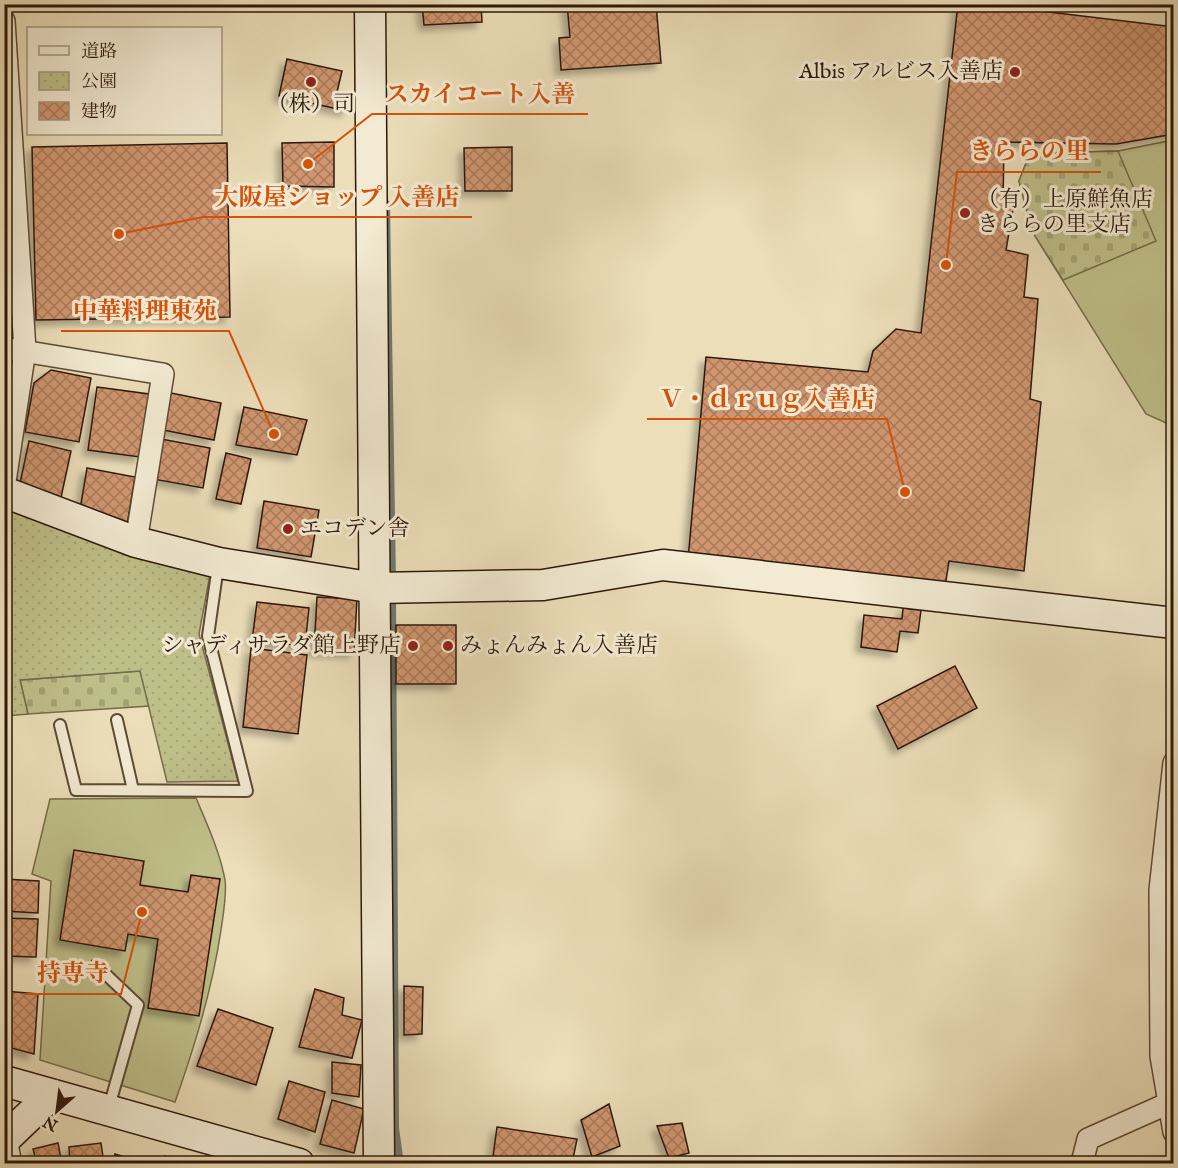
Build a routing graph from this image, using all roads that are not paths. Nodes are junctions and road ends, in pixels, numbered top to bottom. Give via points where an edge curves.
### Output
1 (370, 4) edge
2 (4, 21) edge
3 (15, 349) edge
4 (4, 490) edge
5 (136, 542) junction
6 (219, 563) junction
7 (375, 588) junction
8 (1173, 623) edge
9 (117, 720) dead end
10 (60, 725) dead end
11 (1173, 763) edge
12 (134, 790) junction
13 (96, 965) dead end
14 (4, 1081) edge
15 (51, 1095) junction
16 (1169, 1103) junction
17 (108, 1110) junction
18 (1173, 1132) edge
19 (7, 1148) edge
20 (299, 1164) edge
21 (379, 1164) edge
22 (1087, 1164) edge

1 - 7 street
2 - 3 street
3 - 4 street
3 - 5 street via 163,374
4 - 5 street
5 - 6 street
6 - 7 street
6 - 12 lane via 208,636 247,790
7 - 8 street via 543,585 663,565
7 - 21 street
9 - 12 lane
10 - 12 lane via 76,790
11 - 16 street via 1160,890 1161,1056
13 - 17 lane via 138,1005
14 - 15 street
15 - 17 street
15 - 19 street
16 - 18 street
16 - 22 street via 1088,1139 1083,1159
17 - 20 street

